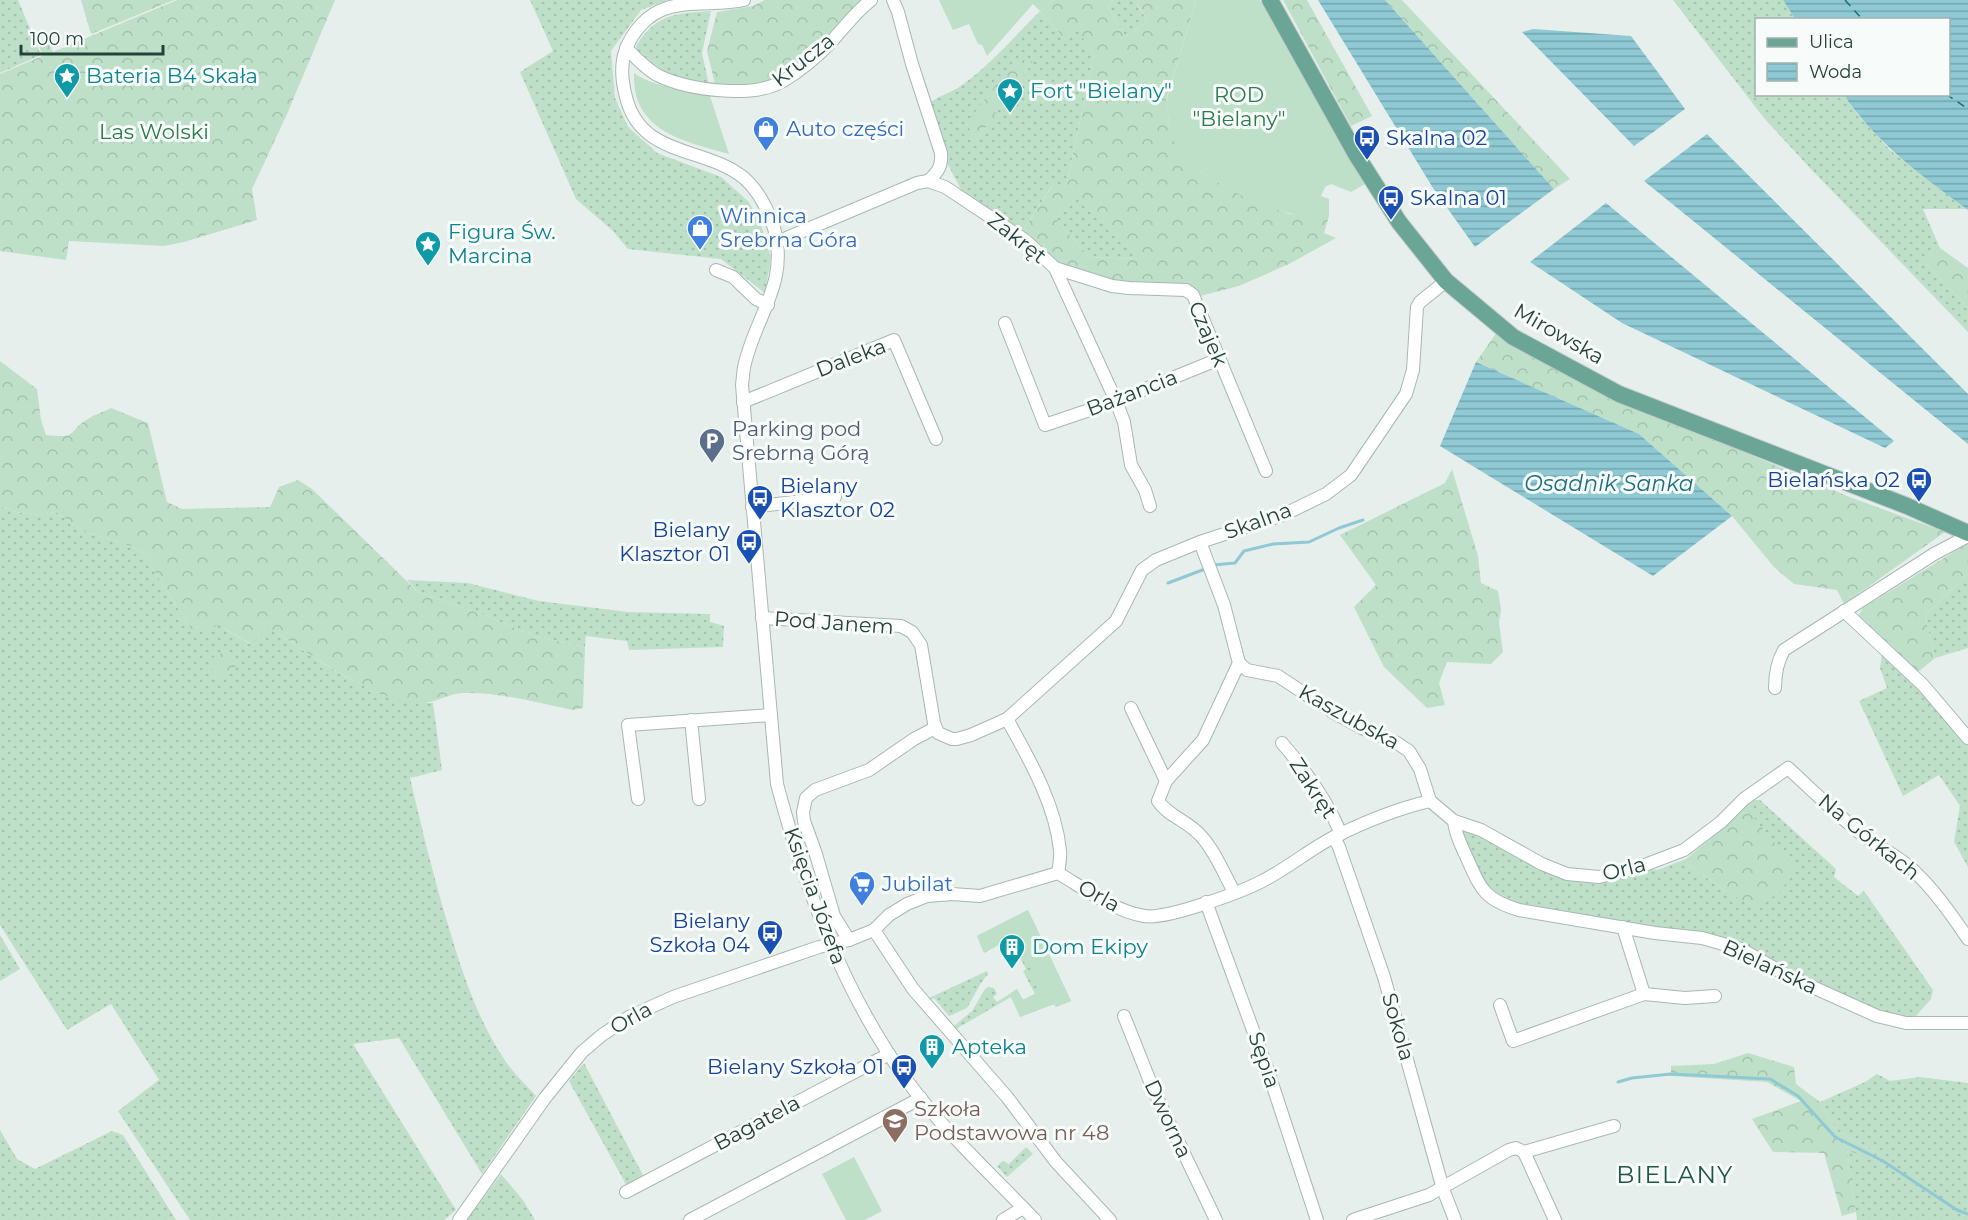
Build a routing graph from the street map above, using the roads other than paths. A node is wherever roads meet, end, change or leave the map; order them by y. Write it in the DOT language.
graph roads {
  1 [pos="744,0"];
  2 [pos="871,0"];
  3 [pos="893,0"];
  4 [pos="1270,0"];
  5 [pos="626,48"];
  6 [pos="928,181"];
  7 [pos="777,242"];
  8 [pos="1055,268"];
  9 [pos="716,270"];
  10 [pos="1446,281"];
  11 [pos="768,305"];
  12 [pos="1005,323"];
  13 [pos="1219,358"];
  14 [pos="1116,400"];
  15 [pos="742,402"];
  16 [pos="936,439"];
  17 [pos="1266,471"];
  18 [pos="836,497"];
  19 [pos="1150,506"];
  20 [pos="752,507"];
  21 [pos="1964,532"];
  22 [pos="1200,542"];
  23 [pos="1844,611"];
  24 [pos="762,618"];
  25 [pos="1239,663"];
  26 [pos="1775,688"];
  27 [pos="1131,708"];
  28 [pos="771,715"];
  29 [pos="1007,718"];
  30 [pos="691,720"];
  31 [pos="935,728"];
  32 [pos="1968,738"];
  33 [pos="1282,743"];
  34 [pos="1788,768"];
  35 [pos="1166,782"];
  36 [pos="699,798"];
  37 [pos="638,799"];
  38 [pos="1431,801"];
  39 [pos="1454,821"];
  40 [pos="1337,836"];
  41 [pos="1058,873"];
  42 [pos="1234,892"];
  43 [pos="1206,902"];
  44 [pos="1623,927"];
  45 [pos="874,930"];
  46 [pos="1968,939"];
  47 [pos="849,940"];
  48 [pos="831,945"];
  49 [pos="1644,994"];
  50 [pos="1715,996"];
  51 [pos="1500,1005"];
  52 [pos="1124,1016"];
  53 [pos="1968,1023"];
  54 [pos="889,1054"];
  55 [pos="921,1098"];
  56 [pos="1614,1126"];
  57 [pos="1524,1152"];
  58 [pos="1443,1189"];
  59 [pos="626,1192"];
  60 [pos="1023,1208"];
  61 [pos="459,1220"];
  62 [pos="690,1220"];
  63 [pos="1003,1220"];
  64 [pos="1035,1220"];
  65 [pos="1110,1220"];
  66 [pos="1216,1220"];
  67 [pos="1317,1220"];
  68 [pos="1353,1220"];
  69 [pos="1455,1220"];
  70 [pos="1555,1220"];
  1 -- 5 [label="street, Księcia Józefa"];
  2 -- 5 [label="street, Krucza"];
  3 -- 6 [label="street"];
  4 -- 10 [label="main road, Mirowska"];
  5 -- 7 [label="street, Księcia Józefa"];
  6 -- 7 [label="street"];
  6 -- 8 [label="street, Zakręt"];
  7 -- 11 [label="street, Księcia Józefa"];
  8 -- 13 [label="street, Czajek"];
  8 -- 14 [label="street, Zakręt"];
  9 -- 11 [label="street"];
  10 -- 21 [label="main road, Mirowska"];
  10 -- 22 [label="street, Skalna"];
  11 -- 15 [label="street, Księcia Józefa"];
  12 -- 14 [label="street, Bażancia"];
  13 -- 14 [label="street, Bażancia"];
  13 -- 17 [label="street, Czajek"];
  14 -- 19 [label="street, Zakręt"];
  15 -- 16 [label="street, Daleka"];
  15 -- 20 [label="street, Księcia Józefa"];
  18 -- 20 [label="street"];
  20 -- 24 [label="street, Księcia Józefa"];
  21 -- 23 [label="street"];
  22 -- 25 [label="street"];
  22 -- 29 [label="street, Skalna"];
  23 -- 26 [label="street"];
  23 -- 32 [label="street"];
  24 -- 28 [label="street, Księcia Józefa"];
  24 -- 31 [label="street, Pod Janem"];
  25 -- 35 [label="street"];
  25 -- 38 [label="street, Kaszubska"];
  27 -- 35 [label="street"];
  28 -- 30 [label="street"];
  28 -- 48 [label="street, Księcia Józefa"];
  29 -- 31 [label="street"];
  29 -- 41 [label="street"];
  30 -- 36 [label="street"];
  30 -- 37 [label="street"];
  31 -- 47 [label="street"];
  33 -- 40 [label="street, Zakręt"];
  34 -- 39 [label="street, Orla"];
  34 -- 46 [label="street, Na Górkach"];
  35 -- 42 [label="street"];
  38 -- 39 [label="street, Orla"];
  38 -- 40 [label="street, Orla"];
  39 -- 44 [label="street, Bielańska"];
  40 -- 42 [label="street, Orla"];
  40 -- 58 [label="street, Sokola"];
  41 -- 43 [label="street, Orla"];
  41 -- 45 [label="street, Orla"];
  42 -- 43 [label="street, Orla"];
  43 -- 67 [label="street, Sępia"];
  44 -- 49 [label="street"];
  44 -- 53 [label="street, Bielańska"];
  45 -- 47 [label="street, Orla"];
  45 -- 65 [label="street"];
  47 -- 48 [label="street, Orla"];
  48 -- 54 [label="street, Księcia Józefa"];
  48 -- 61 [label="street, Orla"];
  49 -- 50 [label="street"];
  49 -- 51 [label="street"];
  52 -- 66 [label="street, Dworna"];
  54 -- 55 [label="street, Księcia Józefa"];
  54 -- 59 [label="street, Bagatela"];
  55 -- 60 [label="street, Księcia Józefa"];
  55 -- 62 [label="street"];
  56 -- 57 [label="street"];
  57 -- 58 [label="street"];
  57 -- 70 [label="street"];
  58 -- 68 [label="street"];
  58 -- 69 [label="street, Sokola"];
  60 -- 63 [label="street"];
  60 -- 64 [label="street, Księcia Józefa"];
}
